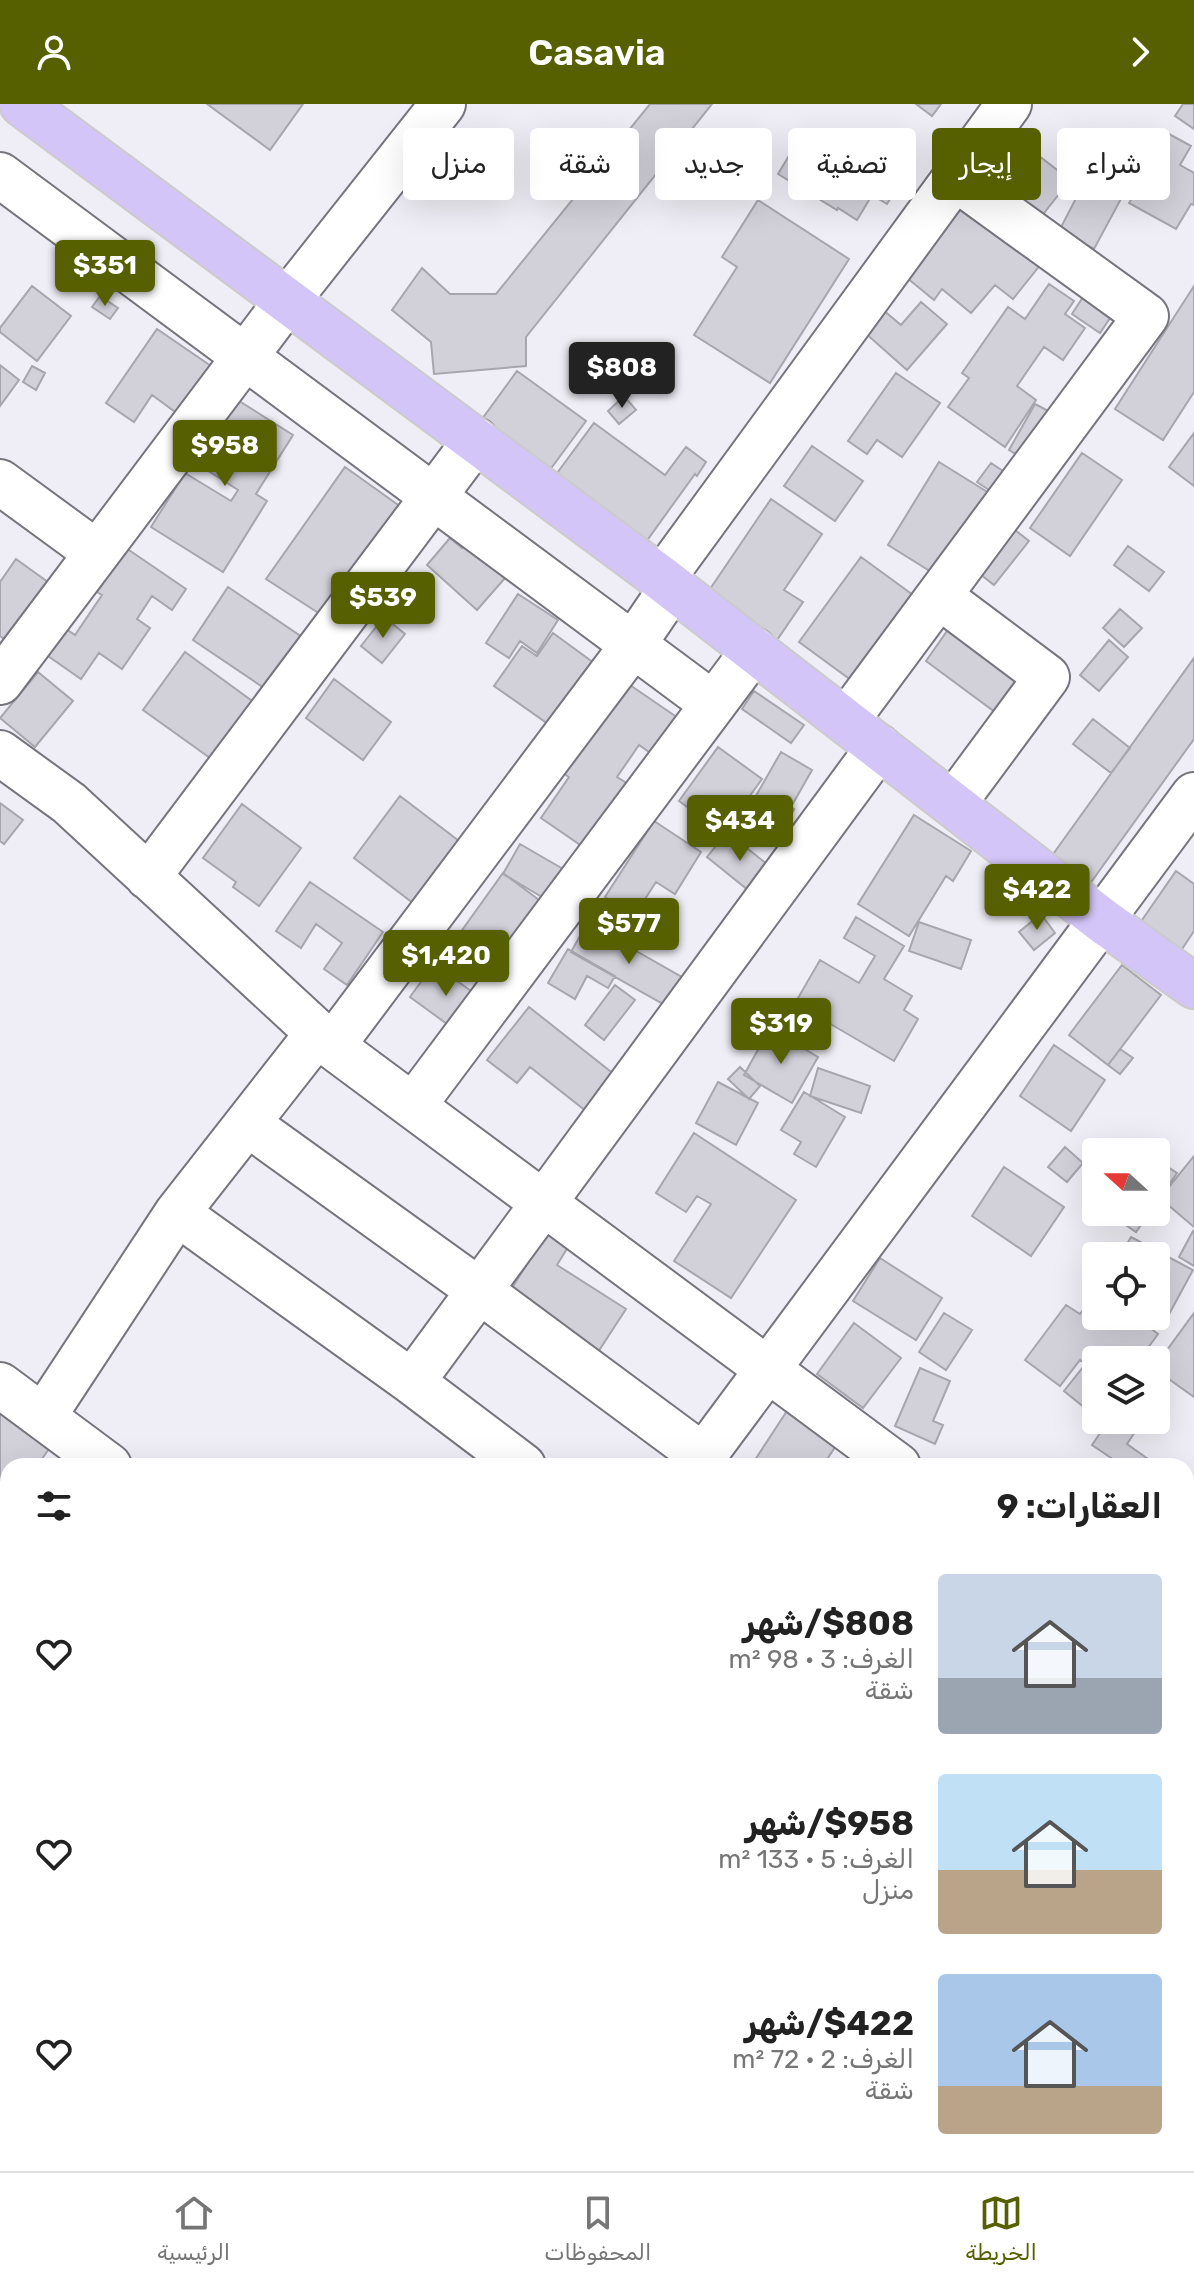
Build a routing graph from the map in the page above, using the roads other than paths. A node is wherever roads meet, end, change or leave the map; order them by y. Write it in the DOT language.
graph roads {
  1 [pos="22,104"];
  2 [pos="443,104"];
  3 [pos="1009,104"];
  4 [pos="991,128"];
  5 [pos="0,175"];
  6 [pos="939,200"];
  7 [pos="985,200"];
  8 [pos="287,301"];
  9 [pos="245,356"];
  10 [pos="476,440"];
  11 [pos="0,482"];
  12 [pos="434,497"];
  13 [pos="97,553"];
  14 [pos="668,582"];
  15 [pos="939,596"];
  16 [pos="633,645"];
  17 [pos="754,650"];
  18 [pos="0,682"];
  19 [pos="713,704"];
  20 [pos="863,734"];
  21 [pos="0,753"];
  22 [pos="1194,795"];
  23 [pos="953,804"];
  24 [pos="148,877"];
  25 [pos="1103,921"];
  26 [pos="1194,986"];
  27 [pos="325,1040"];
  28 [pos="413,1106"];
  29 [pos="248,1124"];
  30 [pos="544,1203"];
  31 [pos="177,1213"];
  32 [pos="480,1291"];
  33 [pos="768,1370"];
  34 [pos="412,1382"];
  35 [pos="0,1385"];
  36 [pos="43,1417"];
  37 [pos="98,1458"];
  38 [pos="512,1458"];
  39 [pos="696,1458"];
  40 [pos="702,1458"];
  41 [pos="887,1458"];
  1 -- 8 [label="main road"];
  2 -- 8 [label="street"];
  3 -- 4 [label="street"];
  5 -- 9 [label="street"];
  6 -- 14 [label="street"];
  7 -- 15 [label="street"];
  8 -- 9 [label="street"];
  8 -- 10 [label="main road"];
  9 -- 12 [label="street"];
  9 -- 13 [label="street"];
  10 -- 12 [label="street"];
  10 -- 14 [label="main road"];
  11 -- 13 [label="street"];
  12 -- 16 [label="street"];
  12 -- 24 [label="street"];
  13 -- 18 [label="street"];
  14 -- 16 [label="street"];
  14 -- 17 [label="main road"];
  15 -- 20 [label="street"];
  15 -- 23 [label="street"];
  16 -- 19 [label="street"];
  16 -- 27 [label="street"];
  17 -- 19 [label="street"];
  17 -- 20 [label="main road"];
  19 -- 28 [label="street"];
  20 -- 23 [label="main road"];
  20 -- 30 [label="street"];
  21 -- 24 [label="street"];
  22 -- 25 [label="street"];
  23 -- 25 [label="main road"];
  24 -- 27 [label="street"];
  25 -- 26 [label="main road"];
  25 -- 33 [label="street"];
  27 -- 28 [label="street"];
  27 -- 29 [label="street"];
  28 -- 30 [label="street"];
  29 -- 31 [label="street"];
  29 -- 32 [label="street"];
  30 -- 32 [label="street"];
  30 -- 33 [label="street"];
  31 -- 34 [label="street"];
  31 -- 36 [label="street"];
  32 -- 34 [label="street"];
  32 -- 39 [label="street"];
  33 -- 40 [label="street"];
  33 -- 41 [label="street"];
  34 -- 38 [label="street"];
  35 -- 36 [label="street"];
  36 -- 37 [label="street"];
}
